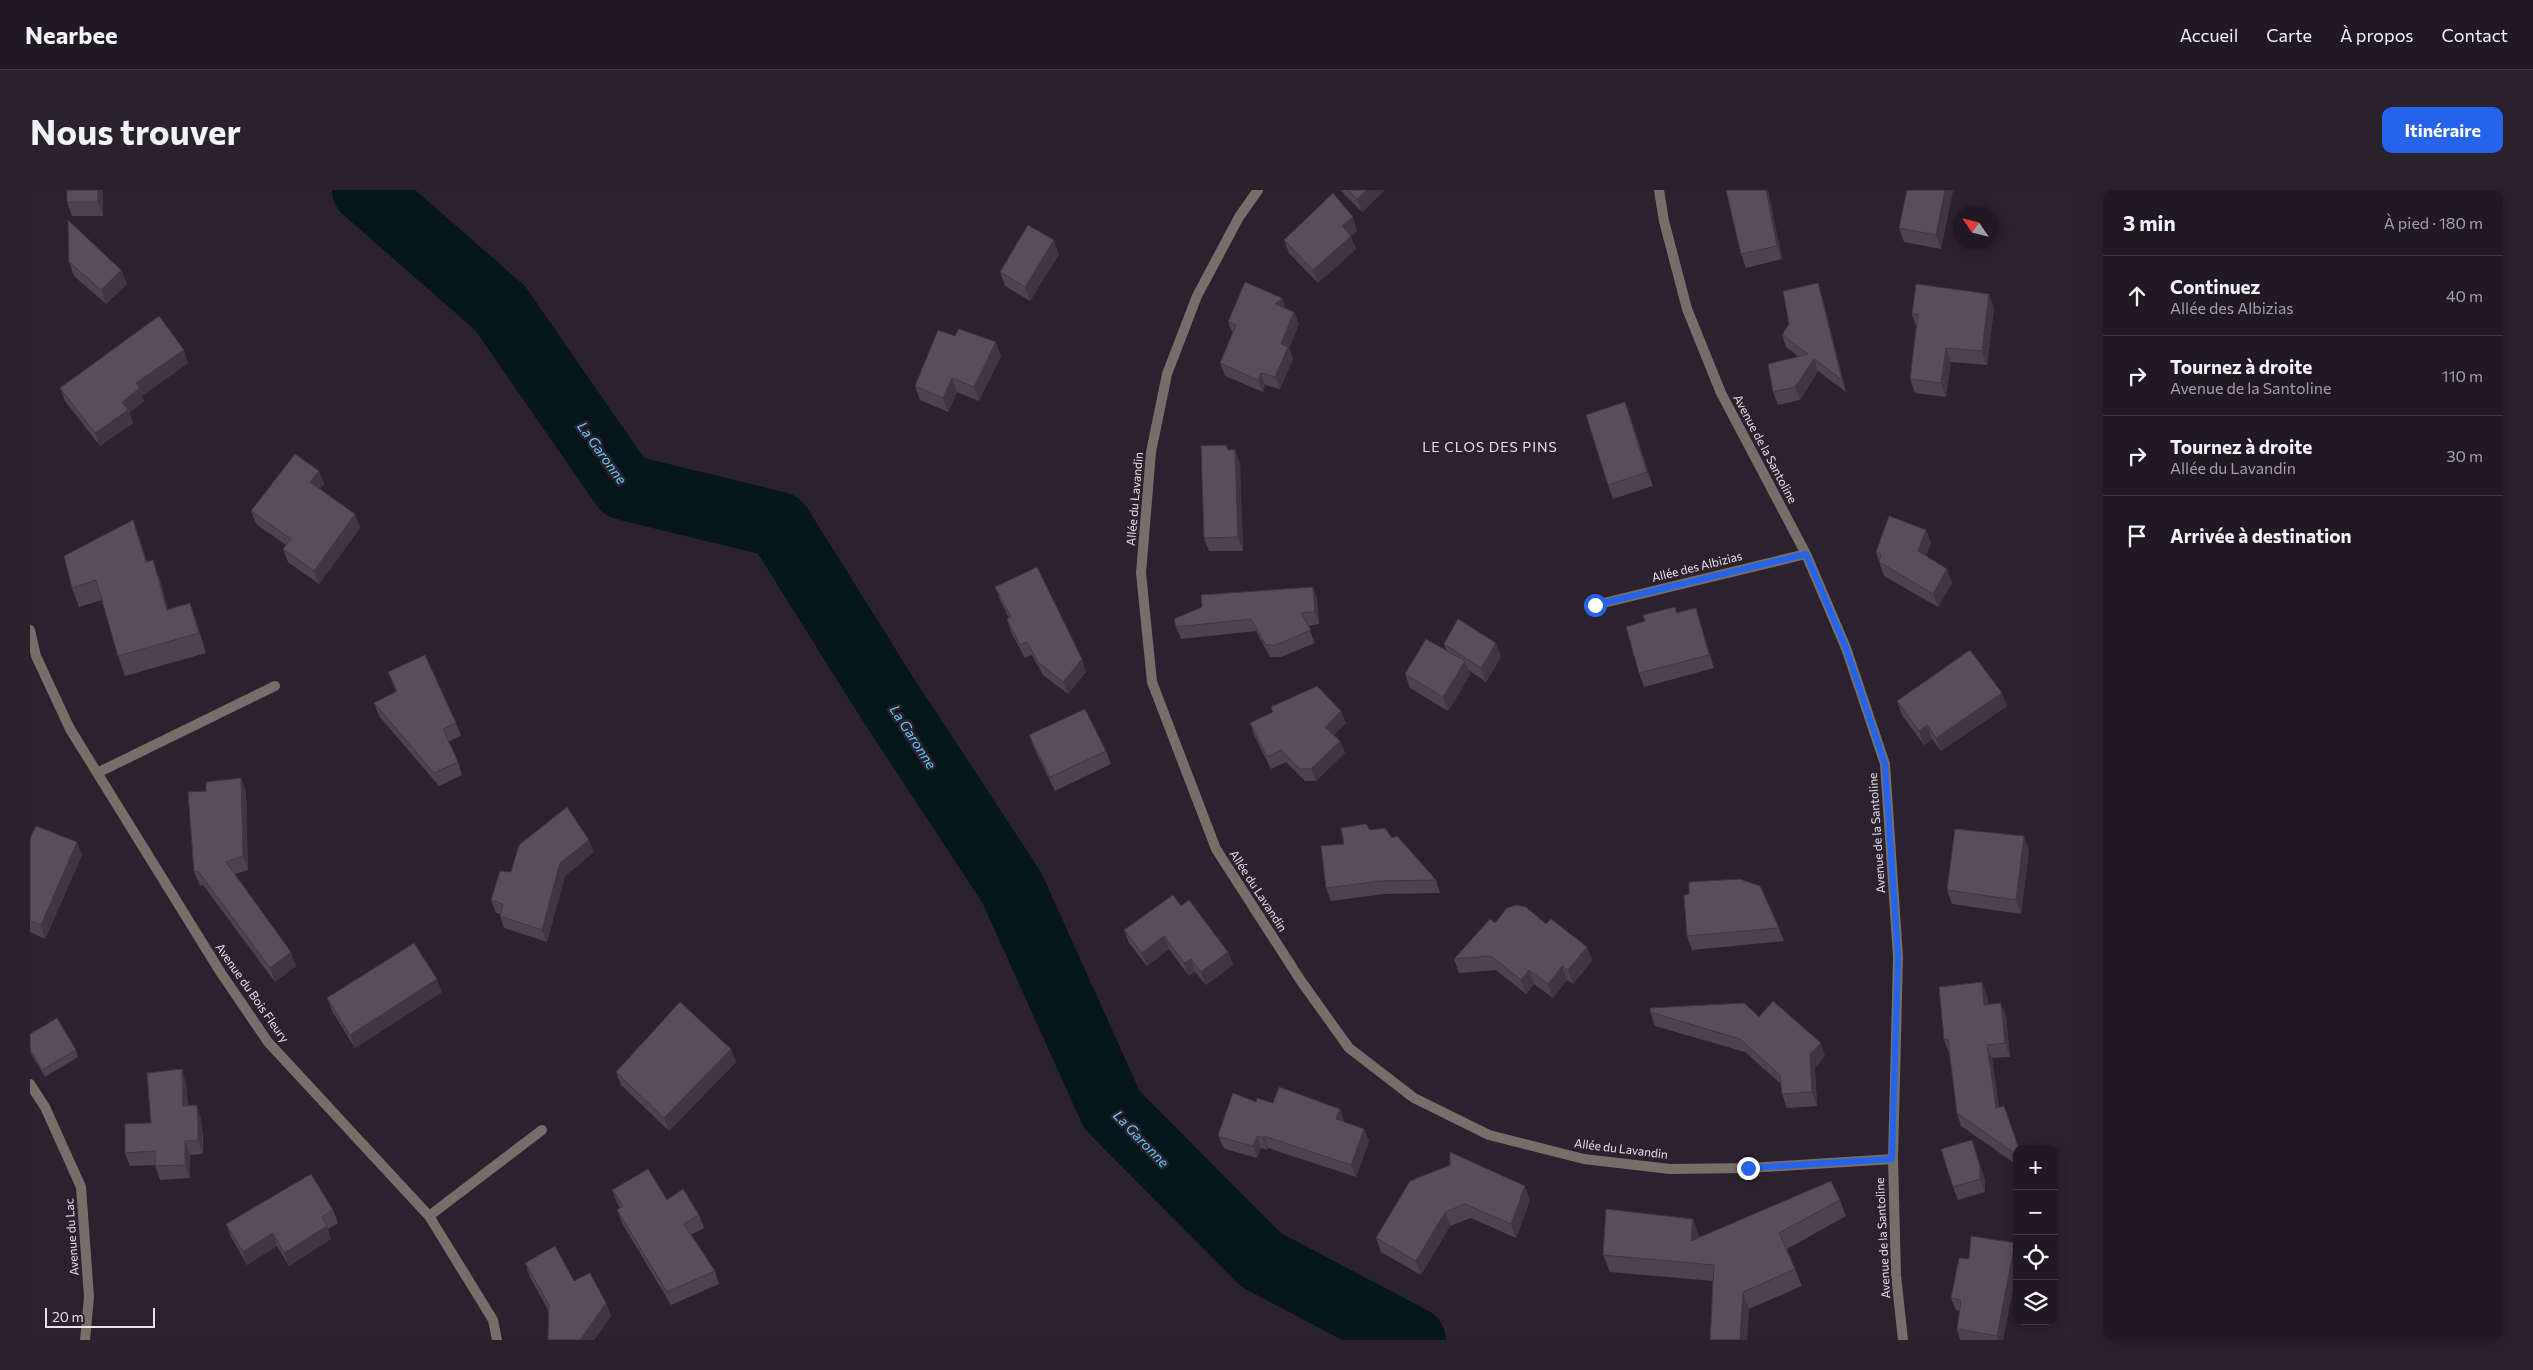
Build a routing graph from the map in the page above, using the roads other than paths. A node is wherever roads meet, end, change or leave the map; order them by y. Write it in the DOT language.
graph roads {
  1 [pos="1258,190"];
  2 [pos="1660,190"];
  3 [pos="1806,554"];
  4 [pos="1595,605"];
  5 [pos="30,630"];
  6 [pos="275,686"];
  7 [pos="97,773"];
  8 [pos="30,1084"];
  9 [pos="542,1130"];
  10 [pos="1892,1159"];
  11 [pos="429,1216"];
  12 [pos="85,1340"];
  13 [pos="497,1340"];
  14 [pos="1903,1340"];
  1 -- 10 [label="street, Allée du Lavandin"];
  2 -- 3 [label="street, Avenue de la Santoline"];
  3 -- 4 [label="street, Allée des Albizias"];
  3 -- 10 [label="street, Avenue de la Santoline"];
  5 -- 7 [label="street, Avenue du Bois Fleury"];
  6 -- 7 [label="street"];
  7 -- 11 [label="street, Avenue du Bois Fleury"];
  8 -- 12 [label="street, Avenue du Lac"];
  9 -- 11 [label="street"];
  10 -- 14 [label="street, Avenue de la Santoline"];
  11 -- 13 [label="street, Avenue du Bois Fleury"];
}
